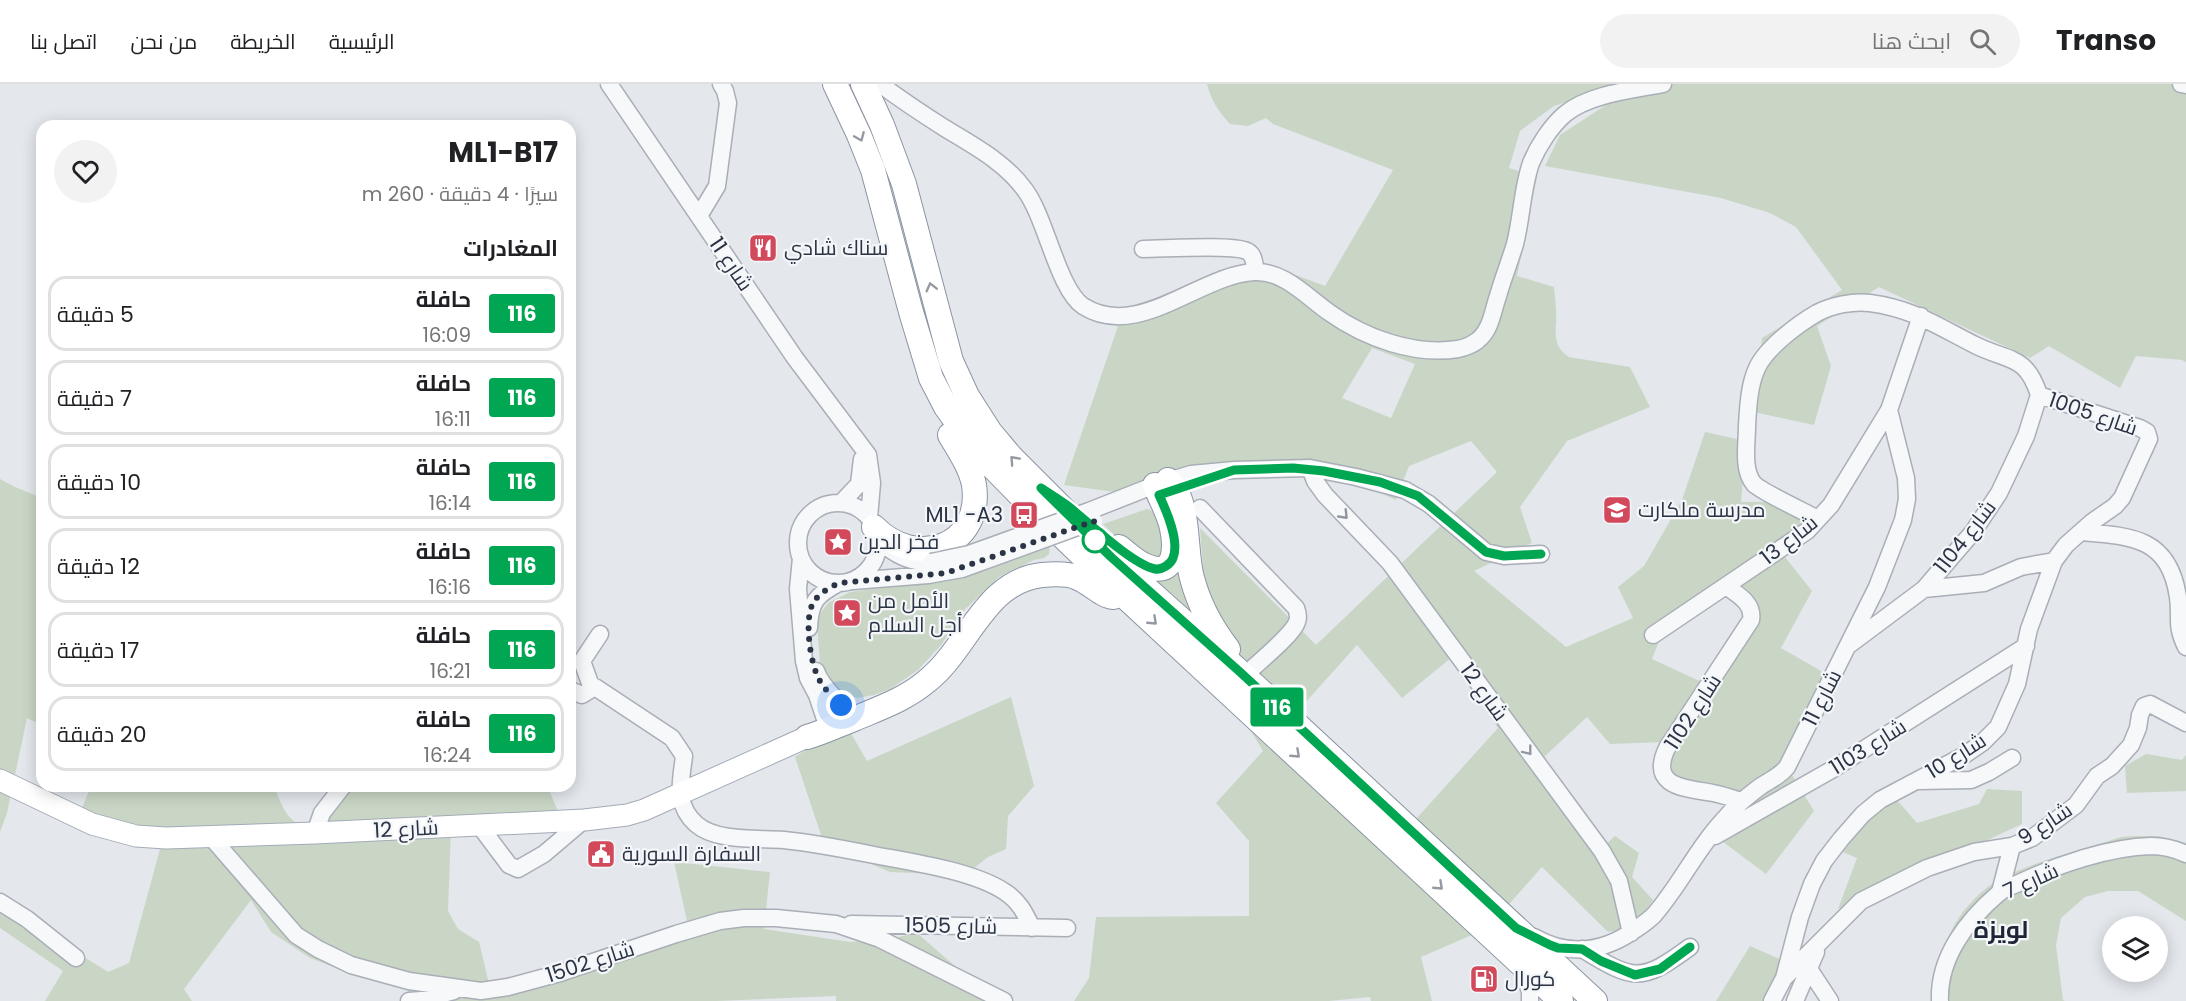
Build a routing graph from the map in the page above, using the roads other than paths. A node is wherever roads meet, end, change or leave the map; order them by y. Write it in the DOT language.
graph roads {
  1 [pos="609,84"];
  2 [pos="721,84"];
  3 [pos="835,84"];
  4 [pos="863,84"];
  5 [pos="879,84"];
  6 [pos="1663,84"];
  7 [pos="2181,84"];
  8 [pos="2186,85"];
  9 [pos="699,216"];
  10 [pos="1143,249"];
  11 [pos="1256,272"];
  12 [pos="1921,316"];
  13 [pos="931,378"];
  14 [pos="2039,395"];
  15 [pos="1889,410"];
  16 [pos="2147,432"];
  17 [pos="859,440"];
  18 [pos="1310,468"];
  19 [pos="1164,487"];
  20 [pos="1041,488"];
  21 [pos="841,503"];
  22 [pos="1200,508"];
  23 [pos="1818,519"];
  24 [pos="873,526"];
  25 [pos="1053,528"];
  26 [pos="2082,532"];
  27 [pos="1541,554"];
  28 [pos="801,558"];
  29 [pos="2054,561"];
  30 [pos="930,568"];
  31 [pos="842,582"];
  32 [pos="1726,586"];
  33 [pos="1924,589"];
  34 [pos="1122,594"];
  35 [pos="600,634"];
  36 [pos="1653,634"];
  37 [pos="1848,645"];
  38 [pos="2186,645"];
  39 [pos="2026,646"];
  40 [pos="1242,674"];
  41 [pos="592,689"];
  42 [pos="576,692"];
  43 [pos="849,716"];
  44 [pos="2186,723"];
  45 [pos="821,731"];
  46 [pos="2012,758"];
  47 [pos="0,780"];
  48 [pos="1916,781"];
  49 [pos="339,792"];
  50 [pos="679,796"];
  51 [pos="1741,801"];
  52 [pos="584,820"];
  53 [pos="479,825"];
  54 [pos="315,833"];
  55 [pos="211,837"];
  56 [pos="1706,840"];
  57 [pos="2012,846"];
  58 [pos="2186,854"];
  59 [pos="2000,892"];
  60 [pos="0,902"];
  61 [pos="836,924"];
  62 [pos="1032,928"];
  63 [pos="1067,928"];
  64 [pos="1516,928"];
  65 [pos="1630,933"];
  66 [pos="1818,946"];
  67 [pos="1690,947"];
  68 [pos="1582,949"];
  69 [pos="1515,957"];
  70 [pos="76,958"];
  71 [pos="1809,969"];
  72 [pos="1784,978"];
  73 [pos="461,989"];
  74 [pos="409,1001"];
  75 [pos="1004,1001"];
  76 [pos="1530,1001"];
  77 [pos="1561,1001"];
  78 [pos="1595,1001"];
  79 [pos="1772,1001"];
  80 [pos="1795,1001"];
  81 [pos="1830,1001"];
  82 [pos="1940,1001"];
  1 -- 9 [label="street, شارع 11"];
  2 -- 9 [label="street"];
  3 -- 13 [label="highway, one-way"];
  20 -- 4 [label="highway, one-way"];
  5 -- 11 [label="street"];
  6 -- 11 [label="street"];
  7 -- 8 [label="street"];
  9 -- 17 [label="street, شارع 11"];
  10 -- 11 [label="street"];
  12 -- 14 [label="street"];
  12 -- 15 [label="street, شارع 13"];
  12 -- 23 [label="street"];
  13 -- 24 [label="highway"];
  13 -- 25 [label="highway"];
  14 -- 16 [label="street, شارع 1005"];
  14 -- 33 [label="street, شارع 1104"];
  15 -- 23 [label="street, شارع 13"];
  15 -- 37 [label="street, شارع 11"];
  16 -- 26 [label="street, شارع 10"];
  17 -- 21 [label="street"];
  17 -- 24 [label="street, شارع 11"];
  18 -- 19 [label="street"];
  18 -- 27 [label="street"];
  18 -- 65 [label="street, شارع 12, one-way"];
  19 -- 20 [label="highway"];
  19 -- 30 [label="street, bridge"];
  19 -- 40 [label="highway"];
  20 -- 40 [label="highway"];
  21 -- 24 [label="street"];
  21 -- 28 [label="street"];
  22 -- 40 [label="street"];
  23 -- 32 [label="street, شارع 13"];
  24 -- 30 [label="street"];
  24 -- 31 [label="street"];
  25 -- 34 [label="highway"];
  25 -- 43 [label="highway"];
  26 -- 29 [label="street, شارع 10"];
  26 -- 38 [label="street"];
  28 -- 31 [label="street"];
  28 -- 45 [label="street"];
  29 -- 33 [label="street"];
  29 -- 39 [label="street, شارع 10"];
  30 -- 31 [label="street"];
  31 -- 43 [label="street"];
  32 -- 36 [label="street, شارع 13"];
  32 -- 51 [label="street, شارع 1102"];
  33 -- 37 [label="street, شارع 1104"];
  34 -- 43 [label="highway"];
  34 -- 69 [label="highway, one-way"];
  35 -- 41 [label="street"];
  37 -- 51 [label="street, شارع 11"];
  39 -- 48 [label="street, شارع 10"];
  39 -- 56 [label="street, شارع 1103"];
  40 -- 64 [label="highway"];
  41 -- 42 [label="street"];
  41 -- 50 [label="street"];
  43 -- 45 [label="highway"];
  44 -- 57 [label="street, شارع 9"];
  45 -- 50 [label="main road, شارع 12"];
  46 -- 48 [label="street"];
  47 -- 55 [label="main road, شارع 12"];
  48 -- 72 [label="street, شارع 10"];
  49 -- 54 [label="street"];
  50 -- 52 [label="main road, شارع 12"];
  50 -- 62 [label="street"];
  51 -- 56 [label="street, شارع 11"];
  52 -- 53 [label="main road, شارع 12"];
  52 -- 53 [label="street"];
  53 -- 54 [label="main road, شارع 12"];
  54 -- 55 [label="main road, شارع 12"];
  55 -- 73 [label="street, شارع 1502"];
  56 -- 65 [label="street, شارع 11"];
  57 -- 59 [label="street"];
  57 -- 66 [label="street, شارع 9"];
  58 -- 59 [label="street, شارع 7"];
  59 -- 82 [label="street, شارع 7"];
  60 -- 70 [label="street"];
  61 -- 62 [label="street, شارع 1505"];
  61 -- 73 [label="street, شارع 1502"];
  61 -- 75 [label="street, شارع 1502"];
  62 -- 63 [label="street, شارع 1505"];
  64 -- 68 [label="street"];
  64 -- 78 [label="highway"];
  65 -- 68 [label="street, شارع 11"];
  66 -- 71 [label="street"];
  66 -- 72 [label="street, شارع 9"];
  67 -- 68 [label="street"];
  69 -- 76 [label="street"];
  69 -- 77 [label="highway"];
  71 -- 80 [label="street"];
  71 -- 81 [label="street"];
  72 -- 79 [label="street, شارع 10"];
  73 -- 74 [label="street"];
}
